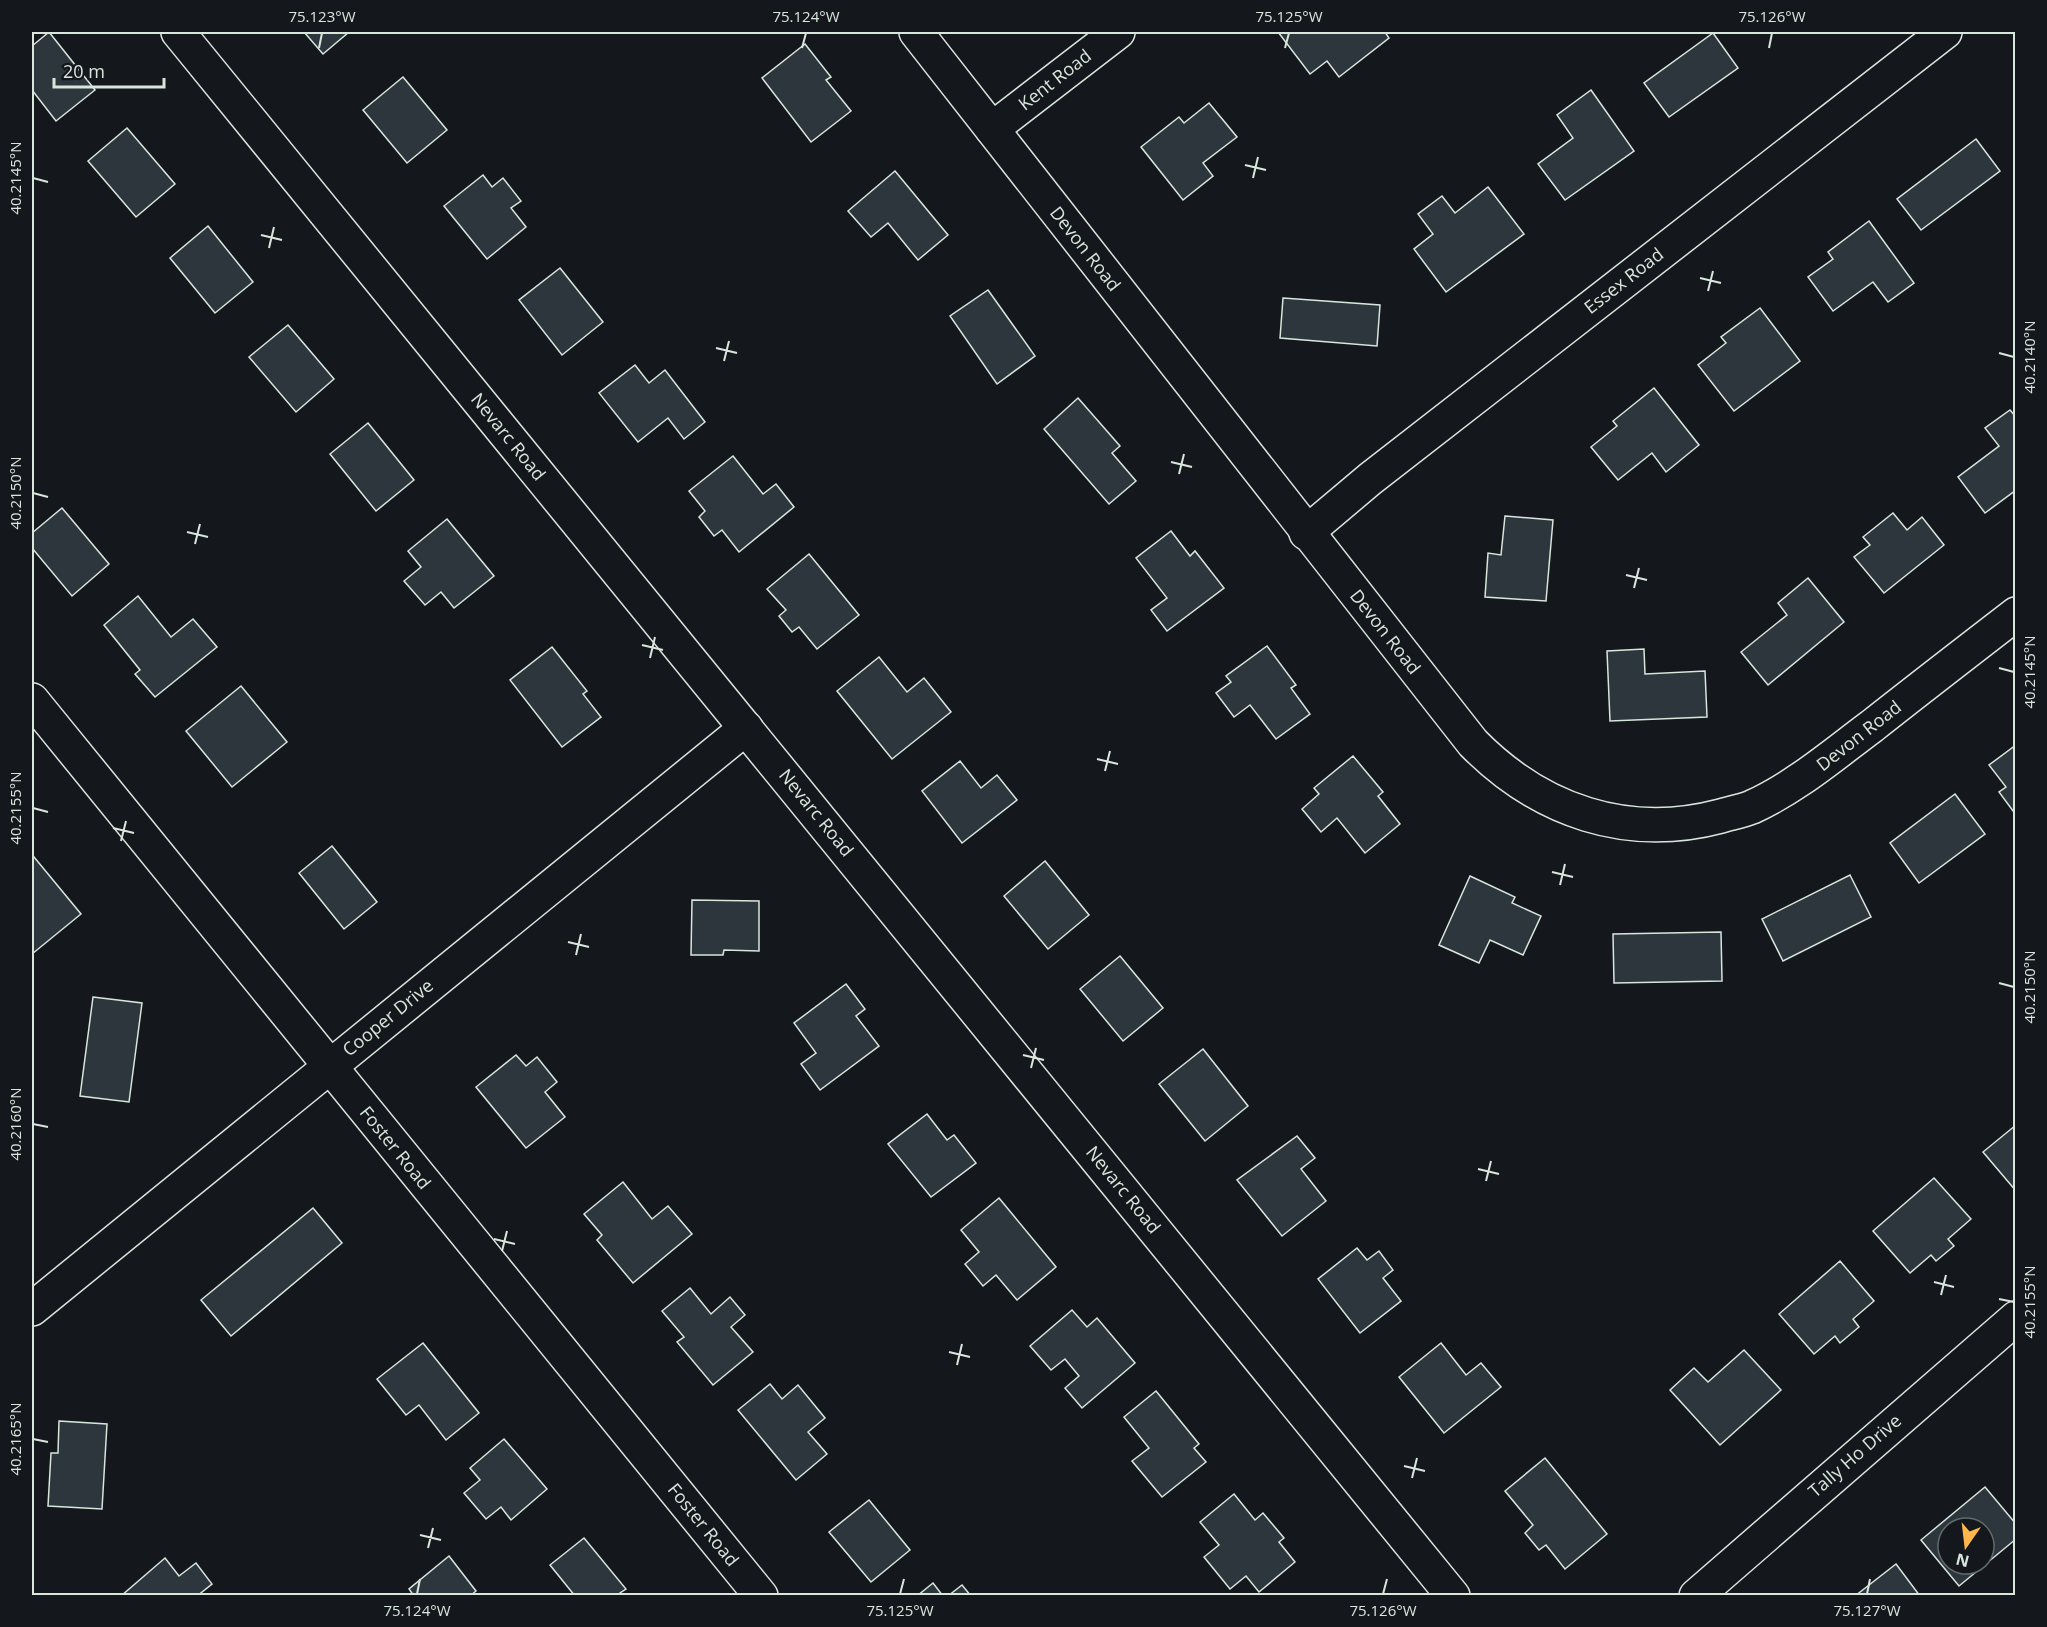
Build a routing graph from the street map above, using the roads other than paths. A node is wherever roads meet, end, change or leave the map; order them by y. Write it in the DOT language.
graph roads {
  1 [pos="178,32"];
  2 [pos="916,32"];
  3 [pos="1118,32"];
  4 [pos="1945,32"];
  5 [pos="992,129"];
  6 [pos="1306,532"];
  7 [pos="2010,618"];
  8 [pos="32,700"];
  9 [pos="746,728"];
  10 [pos="329,1066"];
  11 [pos="32,1309"];
  12 [pos="2016,1318"];
  13 [pos="761,1596"];
  14 [pos="1453,1596"];
  15 [pos="1696,1596"];
  1 -- 9 [label="street, Nevarc Road"];
  2 -- 5 [label="street, Devon Road"];
  3 -- 5 [label="street, Kent Road"];
  4 -- 6 [label="street, Essex Road"];
  5 -- 6 [label="street, Devon Road"];
  6 -- 7 [label="street, Devon Road"];
  8 -- 10 [label="street, Foster Road"];
  9 -- 10 [label="street, Cooper Drive"];
  9 -- 14 [label="street, Nevarc Road"];
  10 -- 11 [label="street, Cooper Drive"];
  10 -- 13 [label="street, Foster Road"];
  12 -- 15 [label="street, Tally Ho Drive"];
}
